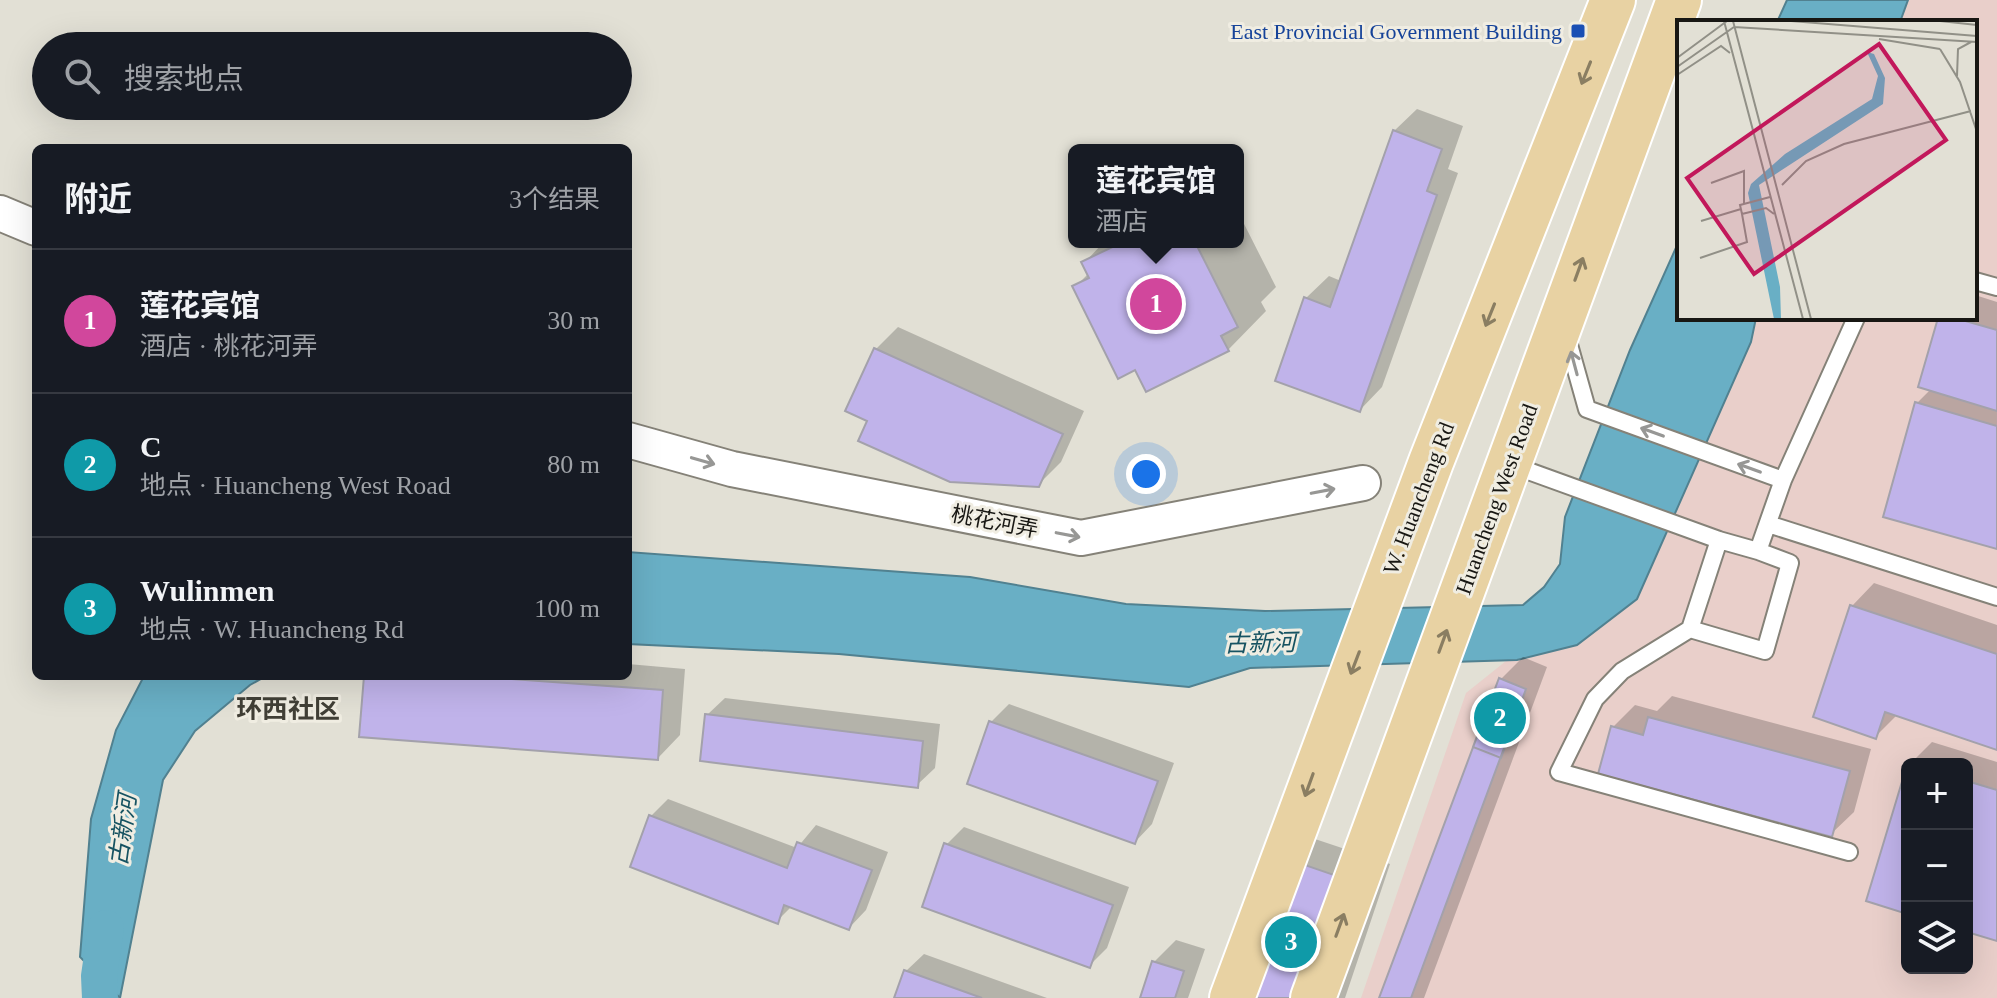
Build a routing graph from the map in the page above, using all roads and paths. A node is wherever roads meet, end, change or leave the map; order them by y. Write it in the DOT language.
graph roads {
  1 [pos="1613,0"];
  2 [pos="1679,0"];
  3 [pos="0,213"];
  4 [pos="32,226"];
  5 [pos="1977,282"];
  6 [pos="1997,287"];
  7 [pos="1562,317"];
  8 [pos="1855,320"];
  9 [pos="632,441"];
  10 [pos="1509,464"];
  11 [pos="1783,480"];
  12 [pos="1363,483"];
  13 [pos="1768,524"];
  14 [pos="1719,540"];
  15 [pos="1758,551"];
  16 [pos="1997,597"];
  17 [pos="1690,629"];
  18 [pos="1849,852"];
  19 [pos="1232,998"];
  20 [pos="1313,998"];
  1 -- 19 [label="main road, W. Huancheng Rd, one-way"];
  7 -- 2 [label="main road, Huancheng West Road, one-way"];
  3 -- 4 [label="street"];
  5 -- 6 [label="lane"];
  7 -- 10 [label="main road, Huancheng West Road"];
  11 -- 7 [label="lane, one-way"];
  8 -- 11 [label="lane"];
  9 -- 12 [label="street, 桃花河弄, one-way"];
  10 -- 14 [label="lane"];
  20 -- 10 [label="main road, Huancheng West Road, one-way"];
  11 -- 13 [label="lane"];
  13 -- 15 [label="lane"];
  13 -- 16 [label="lane"];
  14 -- 15 [label="lane"];
  14 -- 17 [label="lane"];
  15 -- 17 [label="lane"];
  17 -- 18 [label="lane"];
}
